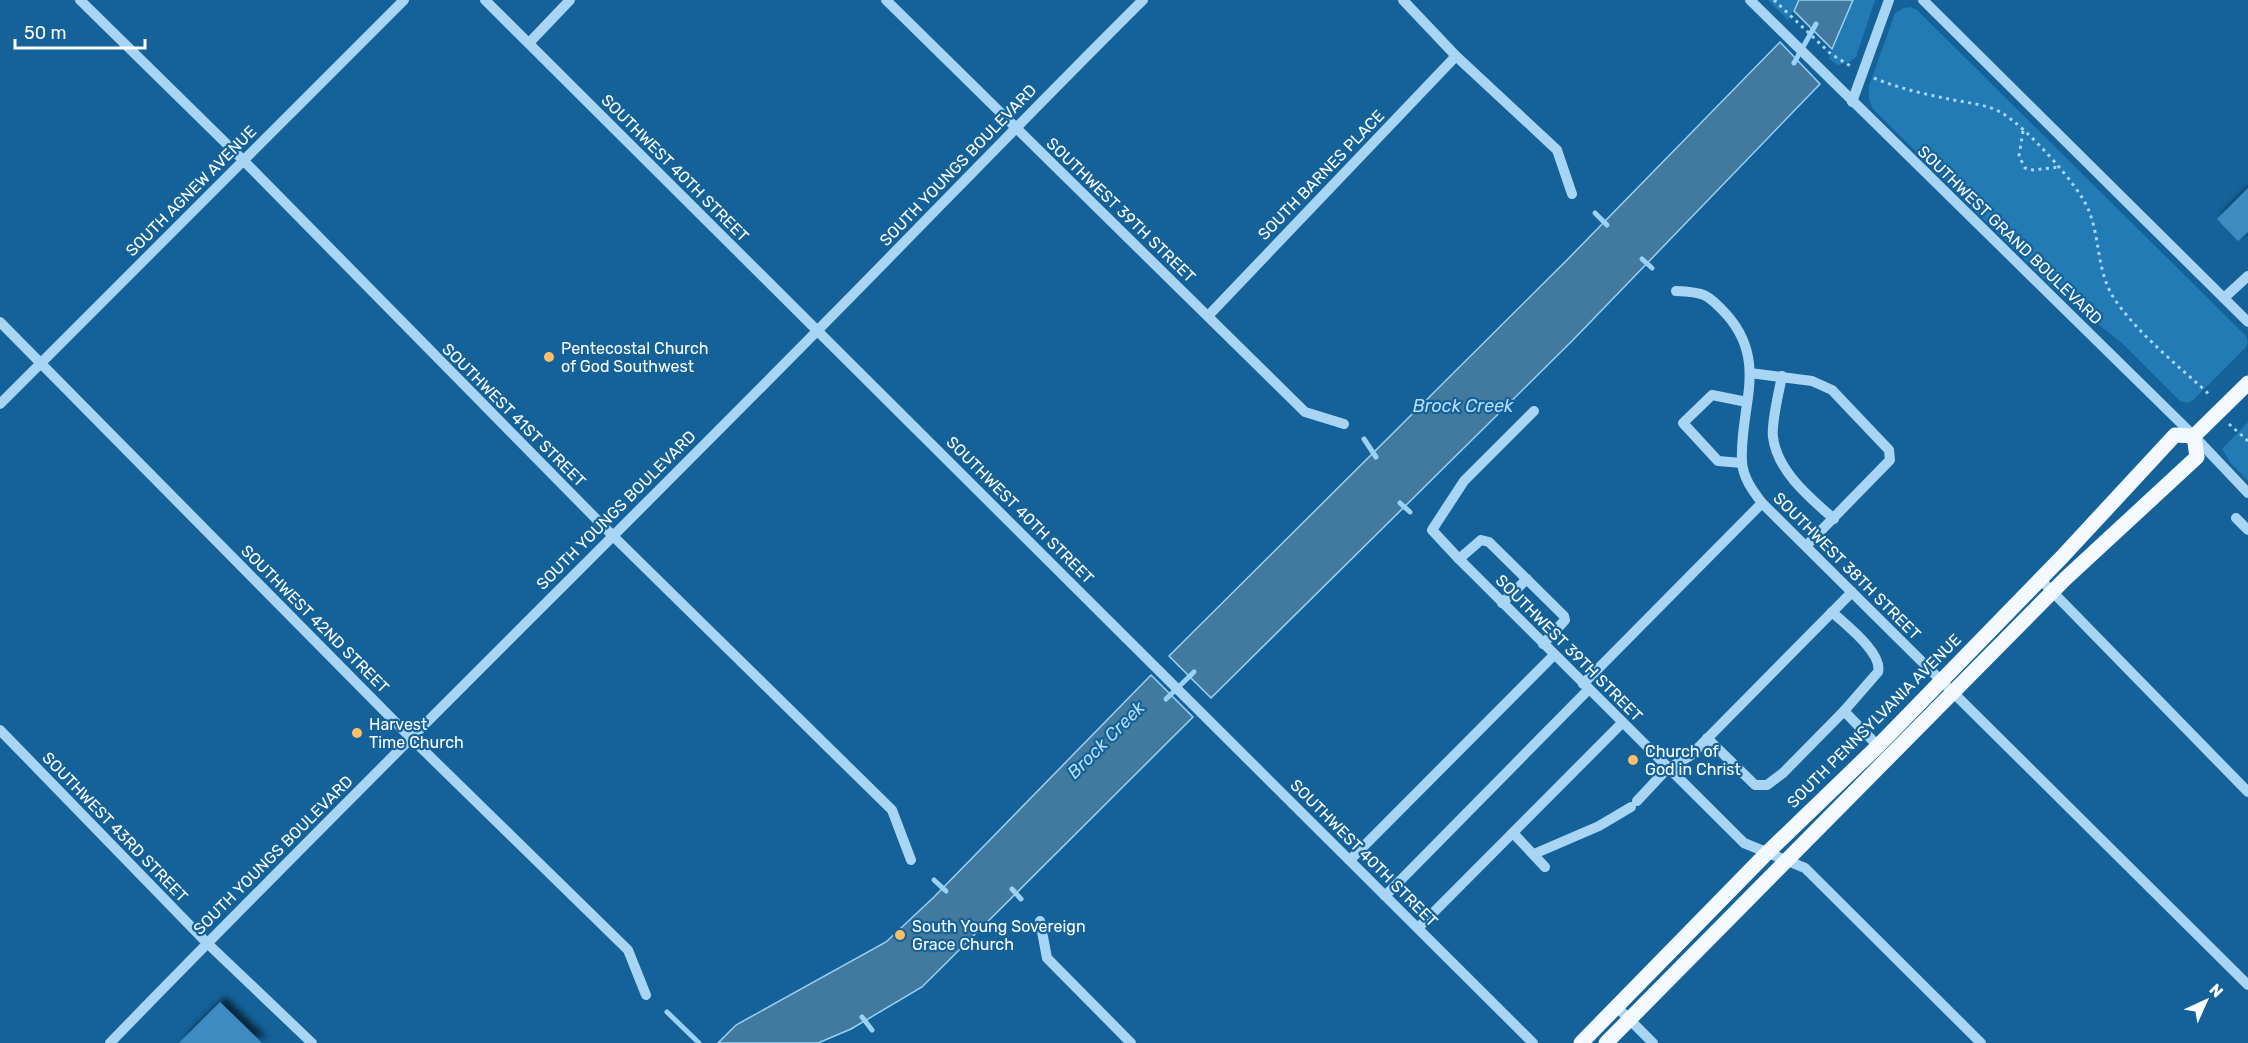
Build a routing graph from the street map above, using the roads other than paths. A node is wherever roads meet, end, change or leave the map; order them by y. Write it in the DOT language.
graph roads {
  1 [pos="80,0"];
  2 [pos="404,0"];
  3 [pos="485,0"];
  4 [pos="570,0"];
  5 [pos="886,0"];
  6 [pos="1143,0"];
  7 [pos="1403,0"];
  8 [pos="1750,0"];
  9 [pos="1889,0"];
  10 [pos="1923,0"];
  11 [pos="529,43"];
  12 [pos="1456,56"];
  13 [pos="1852,102"];
  14 [pos="1015,128"];
  15 [pos="243,160"];
  16 [pos="1572,194"];
  17 [pos="2248,276"];
  18 [pos="1676,291"];
  19 [pos="2224,298"];
  20 [pos="1208,316"];
  21 [pos="0,322"];
  22 [pos="2248,322"];
  23 [pos="817,330"];
  24 [pos="42,363"];
  25 [pos="1750,374"];
  26 [pos="1782,376"];
  27 [pos="2248,383"];
  28 [pos="1747,402"];
  29 [pos="0,404"];
  30 [pos="1534,411"];
  31 [pos="1344,424"];
  32 [pos="2194,436"];
  33 [pos="1742,463"];
  34 [pos="2248,493"];
  35 [pos="1762,503"];
  36 [pos="2236,518"];
  37 [pos="1834,519"];
  38 [pos="2248,530"];
  39 [pos="612,535"];
  40 [pos="1806,546"];
  41 [pos="1459,559"];
  42 [pos="1527,579"];
  43 [pos="2040,579"];
  44 [pos="1852,592"];
  45 [pos="2052,592"];
  46 [pos="1502,603"];
  47 [pos="1832,612"];
  48 [pos="1543,644"];
  49 [pos="1554,655"];
  50 [pos="1940,680"];
  51 [pos="1586,687"];
  52 [pos="1952,690"];
  53 [pos="1844,711"];
  54 [pos="1622,723"];
  55 [pos="0,730"];
  56 [pos="410,737"];
  57 [pos="1707,738"];
  58 [pos="1878,746"];
  59 [pos="1668,769"];
  60 [pos="2248,792"];
  61 [pos="1513,833"];
  62 [pos="1767,853"];
  63 [pos="1534,854"];
  64 [pos="911,860"];
  65 [pos="1350,860"];
  66 [pos="1786,860"];
  67 [pos="1545,867"];
  68 [pos="1385,896"];
  69 [pos="1040,921"];
  70 [pos="1418,928"];
  71 [pos="207,943"];
  72 [pos="2248,985"];
  73 [pos="646,995"];
  74 [pos="1617,1007"];
  75 [pos="1629,1019"];
  76 [pos="110,1043"];
  77 [pos="312,1043"];
  78 [pos="1131,1043"];
  79 [pos="1533,1043"];
  80 [pos="1581,1043"];
  81 [pos="1606,1043"];
  82 [pos="1653,1043"];
  83 [pos="1981,1043"];
  1 -- 15 [label="street, SOUTHWEST 41ST STREET"];
  2 -- 15 [label="street, SOUTH AGNEW AVENUE"];
  3 -- 11 [label="street, SOUTHWEST 40TH STREET"];
  4 -- 11 [label="street"];
  5 -- 14 [label="street, SOUTHWEST 39TH STREET"];
  6 -- 14 [label="street, SOUTH YOUNGS BOULEVARD"];
  7 -- 12 [label="street"];
  8 -- 13 [label="street, SOUTHWEST GRAND BOULEVARD"];
  9 -- 13 [label="street"];
  10 -- 19 [label="street"];
  11 -- 23 [label="street, SOUTHWEST 40TH STREET"];
  12 -- 16 [label="street"];
  12 -- 20 [label="street, SOUTH BARNES PLACE"];
  13 -- 32 [label="street, SOUTHWEST GRAND BOULEVARD"];
  14 -- 20 [label="street, SOUTHWEST 39TH STREET"];
  14 -- 23 [label="street, SOUTH YOUNGS BOULEVARD"];
  15 -- 24 [label="street, SOUTH AGNEW AVENUE"];
  15 -- 39 [label="street, SOUTHWEST 41ST STREET"];
  17 -- 19 [label="street"];
  18 -- 25 [label="street, SOUTHWEST 38TH STREET"];
  19 -- 22 [label="street"];
  20 -- 31 [label="street, SOUTHWEST 39TH STREET"];
  21 -- 24 [label="street, SOUTHWEST 42ND STREET"];
  23 -- 39 [label="street, SOUTH YOUNGS BOULEVARD"];
  23 -- 65 [label="street, SOUTHWEST 40TH STREET"];
  24 -- 29 [label="street, SOUTH AGNEW AVENUE"];
  24 -- 56 [label="street, SOUTHWEST 42ND STREET"];
  25 -- 26 [label="street"];
  25 -- 28 [label="street, SOUTHWEST 38TH STREET"];
  26 -- 37 [label="street"];
  26 -- 37 [label="street"];
  27 -- 32 [label="main road, SOUTH PENNSYLVANIA AVENUE"];
  28 -- 33 [label="street, SOUTHWEST 38TH STREET"];
  28 -- 33 [label="street"];
  30 -- 41 [label="street, SOUTHWEST 39TH STREET"];
  32 -- 34 [label="street, SOUTHWEST GRAND BOULEVARD"];
  32 -- 43 [label="main road, SOUTH PENNSYLVANIA AVENUE"];
  32 -- 45 [label="main road, SOUTH PENNSYLVANIA AVENUE"];
  33 -- 35 [label="street, SOUTHWEST 38TH STREET"];
  35 -- 40 [label="street, SOUTHWEST 38TH STREET"];
  35 -- 51 [label="street"];
  36 -- 38 [label="street"];
  37 -- 40 [label="street"];
  39 -- 56 [label="street, SOUTH YOUNGS BOULEVARD"];
  39 -- 64 [label="street, SOUTHWEST 41ST STREET"];
  40 -- 44 [label="street, SOUTHWEST 38TH STREET"];
  41 -- 42 [label="street"];
  41 -- 46 [label="street, SOUTHWEST 39TH STREET"];
  42 -- 46 [label="street"];
  42 -- 48 [label="street"];
  43 -- 45 [label="street"];
  43 -- 50 [label="main road, SOUTH PENNSYLVANIA AVENUE"];
  44 -- 47 [label="street"];
  44 -- 50 [label="street, SOUTHWEST 38TH STREET"];
  45 -- 52 [label="main road, SOUTH PENNSYLVANIA AVENUE"];
  45 -- 60 [label="street"];
  46 -- 48 [label="street, SOUTHWEST 39TH STREET"];
  47 -- 53 [label="street"];
  47 -- 57 [label="street"];
  48 -- 49 [label="street, SOUTHWEST 39TH STREET"];
  49 -- 51 [label="street, SOUTHWEST 39TH STREET"];
  49 -- 65 [label="street"];
  50 -- 52 [label="street, SOUTHWEST 38TH STREET"];
  50 -- 58 [label="main road, SOUTH PENNSYLVANIA AVENUE"];
  51 -- 54 [label="street, SOUTHWEST 39TH STREET"];
  51 -- 68 [label="street"];
  52 -- 66 [label="main road, SOUTH PENNSYLVANIA AVENUE"];
  52 -- 72 [label="street, SOUTHWEST 38TH STREET"];
  53 -- 57 [label="street"];
  53 -- 58 [label="street"];
  54 -- 59 [label="street, SOUTHWEST 39TH STREET"];
  54 -- 61 [label="street"];
  55 -- 71 [label="street, SOUTHWEST 43RD STREET"];
  56 -- 71 [label="street, SOUTH YOUNGS BOULEVARD"];
  56 -- 73 [label="street, SOUTHWEST 42ND STREET"];
  57 -- 59 [label="street"];
  58 -- 62 [label="main road, SOUTH PENNSYLVANIA AVENUE"];
  59 -- 62 [label="street, SOUTHWEST 39TH STREET"];
  59 -- 63 [label="street"];
  61 -- 63 [label="street"];
  61 -- 70 [label="street"];
  62 -- 66 [label="street, SOUTHWEST 39TH STREET"];
  62 -- 74 [label="main road, SOUTH PENNSYLVANIA AVENUE"];
  63 -- 67 [label="street"];
  65 -- 68 [label="street, SOUTHWEST 40TH STREET"];
  66 -- 75 [label="main road, SOUTH PENNSYLVANIA AVENUE"];
  66 -- 83 [label="street, SOUTHWEST 39TH STREET"];
  68 -- 70 [label="street, SOUTHWEST 40TH STREET"];
  69 -- 78 [label="street"];
  70 -- 79 [label="street, SOUTHWEST 40TH STREET"];
  71 -- 76 [label="street, SOUTH YOUNGS BOULEVARD"];
  71 -- 77 [label="street, SOUTHWEST 43RD STREET"];
  74 -- 75 [label="street"];
  74 -- 80 [label="main road, SOUTH PENNSYLVANIA AVENUE"];
  75 -- 81 [label="main road, SOUTH PENNSYLVANIA AVENUE"];
  75 -- 82 [label="street"];
}
